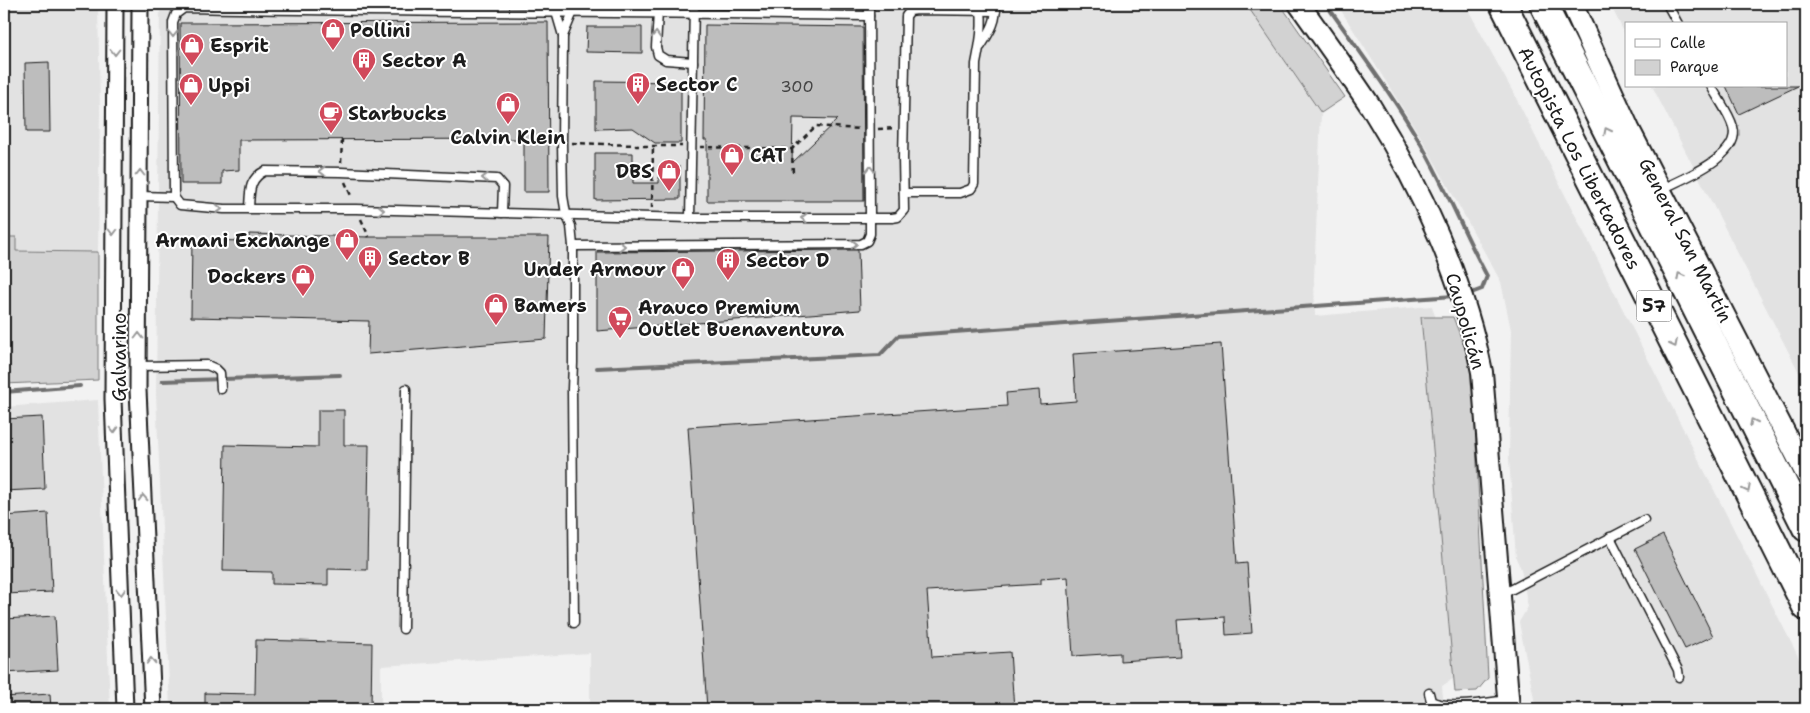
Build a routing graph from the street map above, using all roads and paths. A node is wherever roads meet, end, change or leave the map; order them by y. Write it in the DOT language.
graph roads {
  1 [pos="115,4"];
  2 [pos="140,4"];
  3 [pos="694,4"];
  4 [pos="869,4"];
  5 [pos="1299,4"];
  6 [pos="1502,4"];
  7 [pos="1543,4"];
  8 [pos="1572,4"];
  9 [pos="1667,4"];
  10 [pos="382,7"];
  11 [pos="981,7"];
  12 [pos="356,8"];
  13 [pos="556,8"];
  14 [pos="573,8"];
  15 [pos="996,8"];
  16 [pos="658,12"];
  17 [pos="694,13"];
  18 [pos="869,16"];
  19 [pos="1677,22"];
  20 [pos="563,36"];
  21 [pos="980,48"];
  22 [pos="693,62"];
  23 [pos="1712,88"];
  24 [pos="904,127"];
  25 [pos="870,129"];
  26 [pos="342,139"];
  27 [pos="562,143"];
  28 [pos="653,146"];
  29 [pos="691,146"];
  30 [pos="792,149"];
  31 [pos="341,172"];
  32 [pos="792,175"];
  33 [pos="1661,190"];
  34 [pos="904,193"];
  35 [pos="140,196"];
  36 [pos="174,197"];
  37 [pos="249,209"];
  38 [pos="502,213"];
  39 [pos="566,214"];
  40 [pos="652,217"];
  41 [pos="690,218"];
  42 [pos="870,218"];
  43 [pos="573,246"];
  44 [pos="138,366"];
  45 [pos="113,367"];
  46 [pos="221,389"];
  47 [pos="406,390"];
  48 [pos="1806,474"];
  49 [pos="1644,520"];
  50 [pos="1806,528"];
  51 [pos="1610,537"];
  52 [pos="1501,595"];
  53 [pos="1806,607"];
  54 [pos="574,622"];
  55 [pos="403,628"];
  56 [pos="1679,677"];
  57 [pos="1429,693"];
  58 [pos="1509,704"];
  59 [pos="125,709"];
  60 [pos="153,709"];
  1 -- 45 [label="street, Galvarino, one-way"];
  35 -- 2 [label="street, Galvarino, one-way"];
  3 -- 17 [label="lane"];
  4 -- 18 [label="lane"];
  5 -- 52 [label="main road, Caupolicán"];
  6 -- 53 [label="highway, Autopista Los Libertadores / 57, one-way"];
  50 -- 7 [label="highway, Autopista Los Libertadores / 57, one-way"];
  8 -- 33 [label="main road, General San Martín"];
  9 -- 19 [label="lane"];
  10 -- 12 [label="lane"];
  10 -- 13 [label="lane"];
  11 -- 15 [label="lane"];
  11 -- 21 [label="lane"];
  11 -- 24 [label="lane"];
  12 -- 36 [label="lane, one-way"];
  13 -- 14 [label="lane"];
  13 -- 20 [label="lane"];
  14 -- 16 [label="lane"];
  14 -- 20 [label="lane"];
  15 -- 21 [label="lane"];
  16 -- 17 [label="lane"];
  22 -- 16 [label="lane, one-way"];
  17 -- 18 [label="lane"];
  17 -- 22 [label="lane"];
  18 -- 25 [label="lane"];
  20 -- 27 [label="lane"];
  21 -- 34 [label="lane"];
  22 -- 29 [label="lane"];
  23 -- 33 [label="lane"];
  24 -- 25 [label="path"];
  24 -- 34 [label="lane"];
  25 -- 30 [label="path"];
  42 -- 25 [label="lane, one-way"];
  26 -- 31 [label="path"];
  27 -- 28 [label="path"];
  27 -- 39 [label="lane"];
  28 -- 29 [label="path"];
  28 -- 40 [label="path"];
  29 -- 30 [label="path"];
  29 -- 41 [label="lane"];
  30 -- 32 [label="path"];
  31 -- 37 [label="lane, one-way"];
  38 -- 31 [label="lane, one-way"];
  33 -- 48 [label="main road, General San Martín"];
  34 -- 42 [label="lane"];
  35 -- 36 [label="lane"];
  44 -- 35 [label="street, Galvarino, one-way"];
  36 -- 37 [label="lane, one-way"];
  37 -- 38 [label="lane, one-way"];
  38 -- 39 [label="lane"];
  39 -- 40 [label="lane"];
  39 -- 43 [label="lane"];
  40 -- 41 [label="lane"];
  42 -- 41 [label="lane, one-way"];
  43 -- 42 [label="lane, one-way"];
  43 -- 54 [label="lane"];
  44 -- 45 [label="street"];
  44 -- 46 [label="lane"];
  60 -- 44 [label="street, Galvarino, one-way"];
  45 -- 59 [label="street, Galvarino, one-way"];
  47 -- 55 [label="lane"];
  49 -- 51 [label="lane"];
  51 -- 52 [label="lane"];
  51 -- 56 [label="lane"];
  52 -- 58 [label="main road, Caupolicán"];
  57 -- 58 [label="lane"];
}
